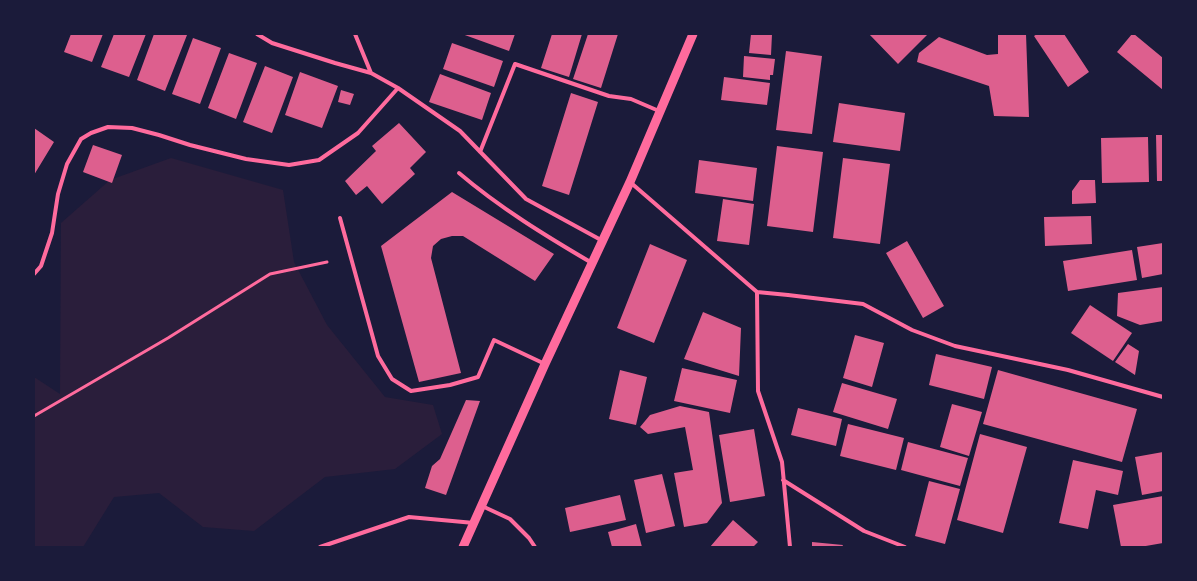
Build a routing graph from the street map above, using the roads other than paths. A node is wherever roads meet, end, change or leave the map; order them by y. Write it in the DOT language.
graph roads {
  1 [pos="257,34"];
  2 [pos="355,34"];
  3 [pos="691,34"];
  4 [pos="371,73"];
  5 [pos="398,88"];
  6 [pos="659,111"];
  7 [pos="480,152"];
  8 [pos="459,173"];
  9 [pos="630,182"];
  10 [pos="340,218"];
  11 [pos="602,240"];
  12 [pos="592,263"];
  13 [pos="34,274"];
  14 [pos="757,292"];
  15 [pos="545,364"];
  16 [pos="1163,396"];
  17 [pos="783,480"];
  18 [pos="482,506"];
  19 [pos="474,523"];
  20 [pos="320,547"];
  21 [pos="463,547"];
  22 [pos="535,547"];
  23 [pos="790,547"];
  24 [pos="905,547"];
  1 -- 4 [label="lane"];
  2 -- 4 [label="lane"];
  3 -- 6 [label="street"];
  4 -- 5 [label="lane"];
  5 -- 7 [label="lane"];
  5 -- 13 [label="lane"];
  6 -- 7 [label="lane"];
  6 -- 9 [label="street"];
  7 -- 11 [label="lane"];
  8 -- 12 [label="lane"];
  9 -- 11 [label="street"];
  9 -- 14 [label="lane"];
  10 -- 15 [label="lane"];
  11 -- 12 [label="street"];
  12 -- 15 [label="street"];
  14 -- 16 [label="lane"];
  14 -- 17 [label="lane"];
  15 -- 18 [label="street"];
  17 -- 23 [label="lane"];
  17 -- 24 [label="lane"];
  18 -- 19 [label="street"];
  18 -- 22 [label="lane"];
  19 -- 20 [label="lane"];
  19 -- 21 [label="street"];
}
